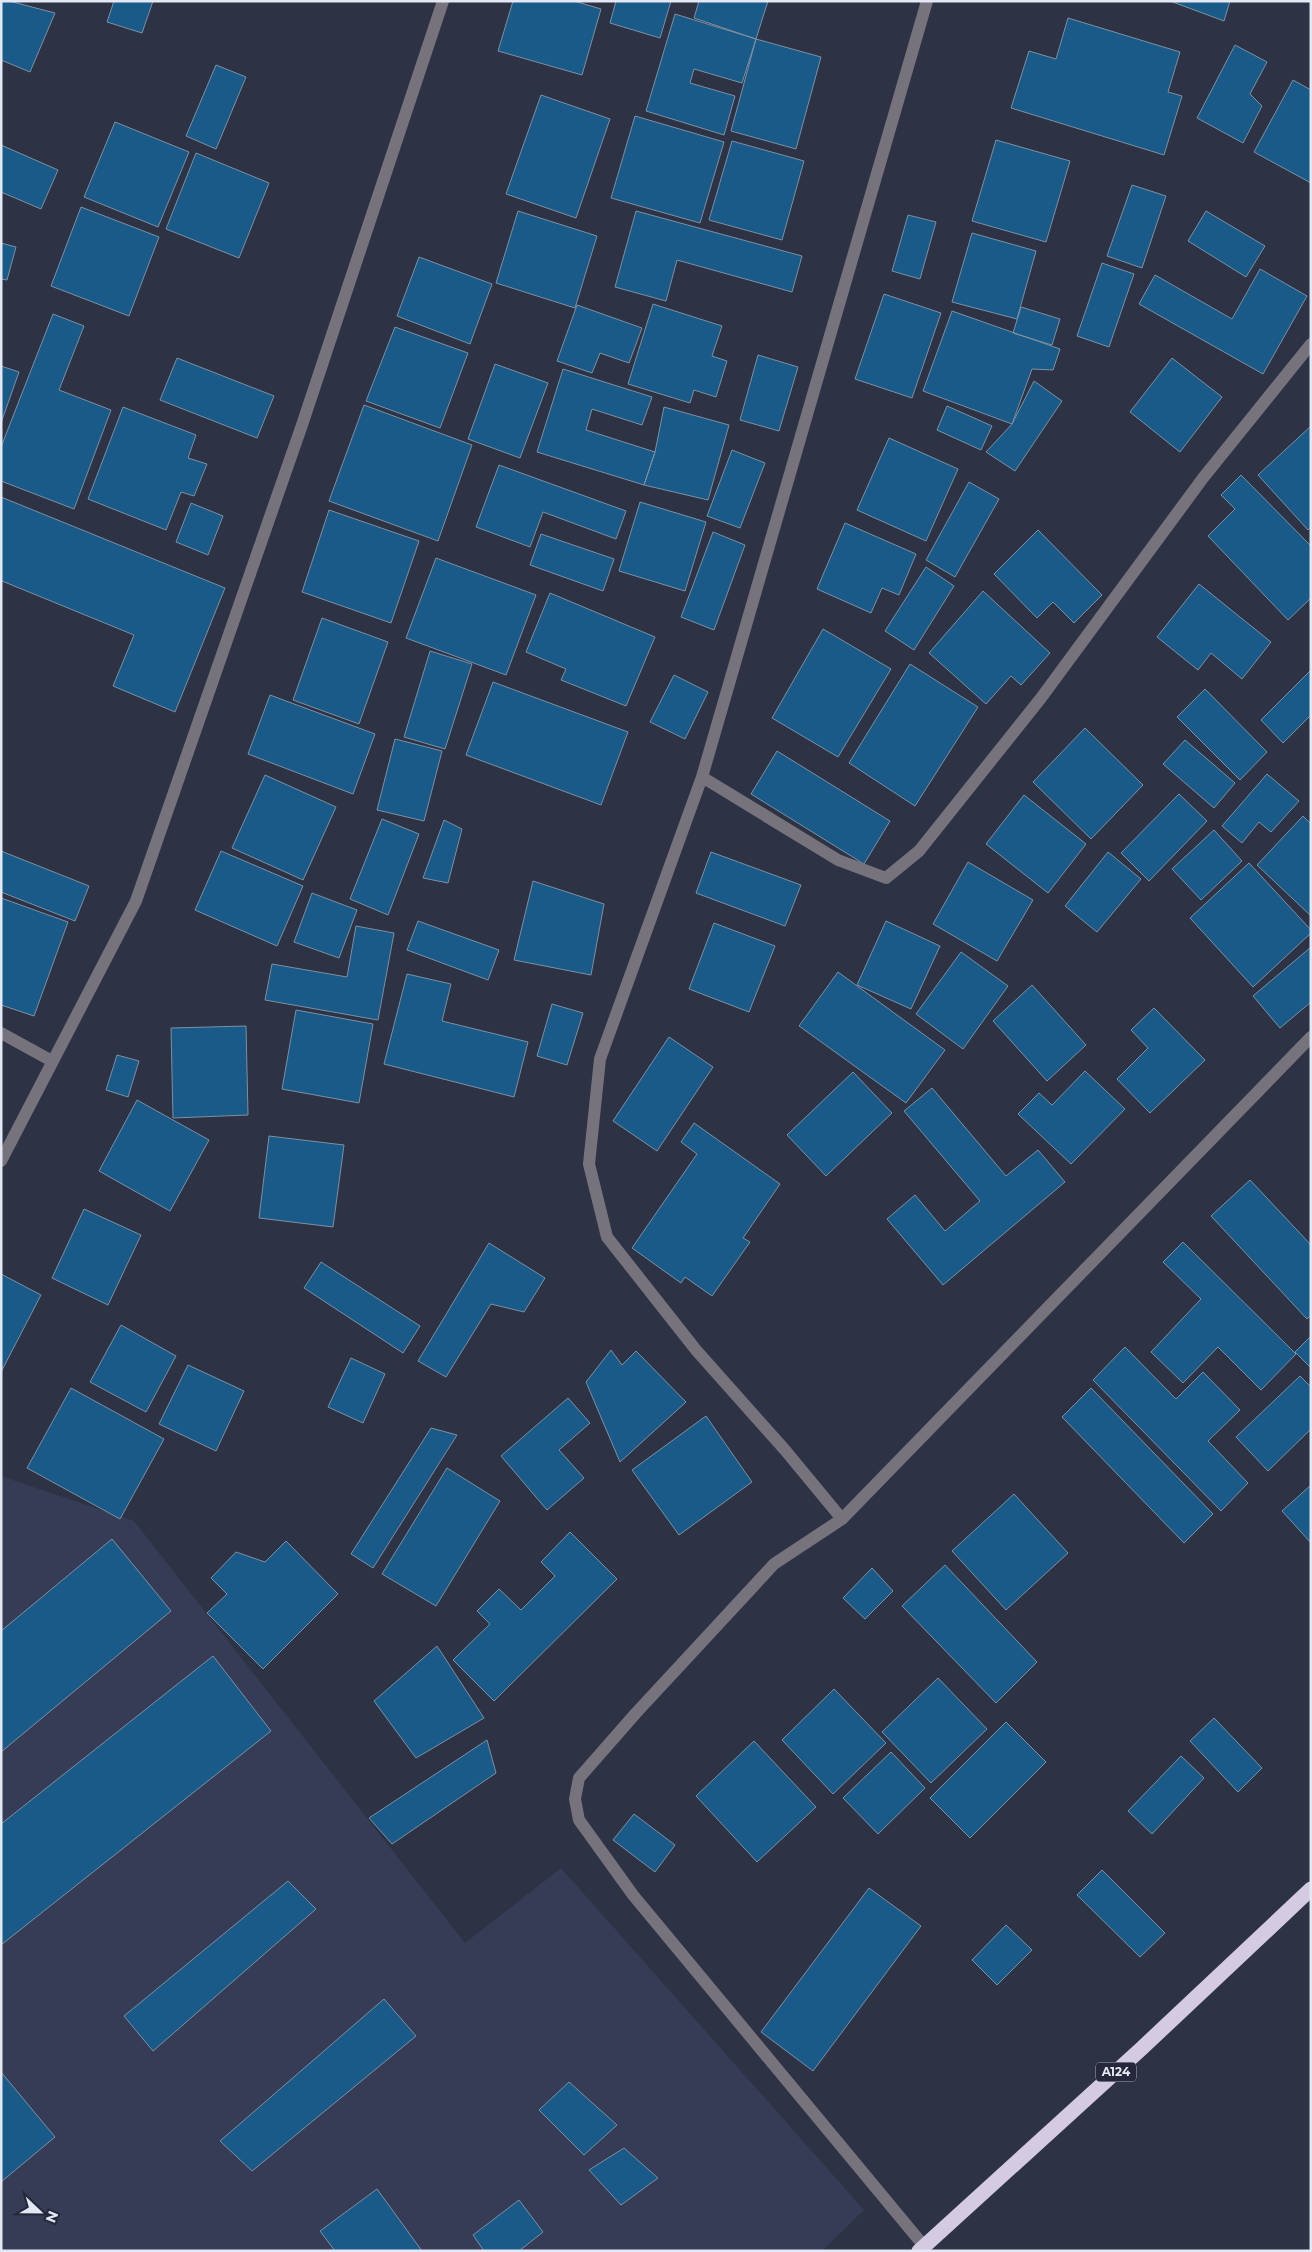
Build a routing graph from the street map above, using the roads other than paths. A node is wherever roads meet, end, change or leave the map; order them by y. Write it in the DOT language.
graph roads {
  1 [pos="443,1"];
  2 [pos="927,1"];
  3 [pos="1311,344"];
  4 [pos="702,777"];
  5 [pos="1,1033"];
  6 [pos="1311,1037"];
  7 [pos="52,1061"];
  8 [pos="1,1161"];
  9 [pos="842,1519"];
  10 [pos="1311,1889"];
  11 [pos="922,2248"];
  1 -- 7 [label="street"];
  2 -- 4 [label="street"];
  3 -- 4 [label="street"];
  4 -- 9 [label="street"];
  5 -- 7 [label="street"];
  6 -- 9 [label="street"];
  7 -- 8 [label="street"];
  9 -- 11 [label="street"];
  10 -- 11 [label="highway, A124"];
}
